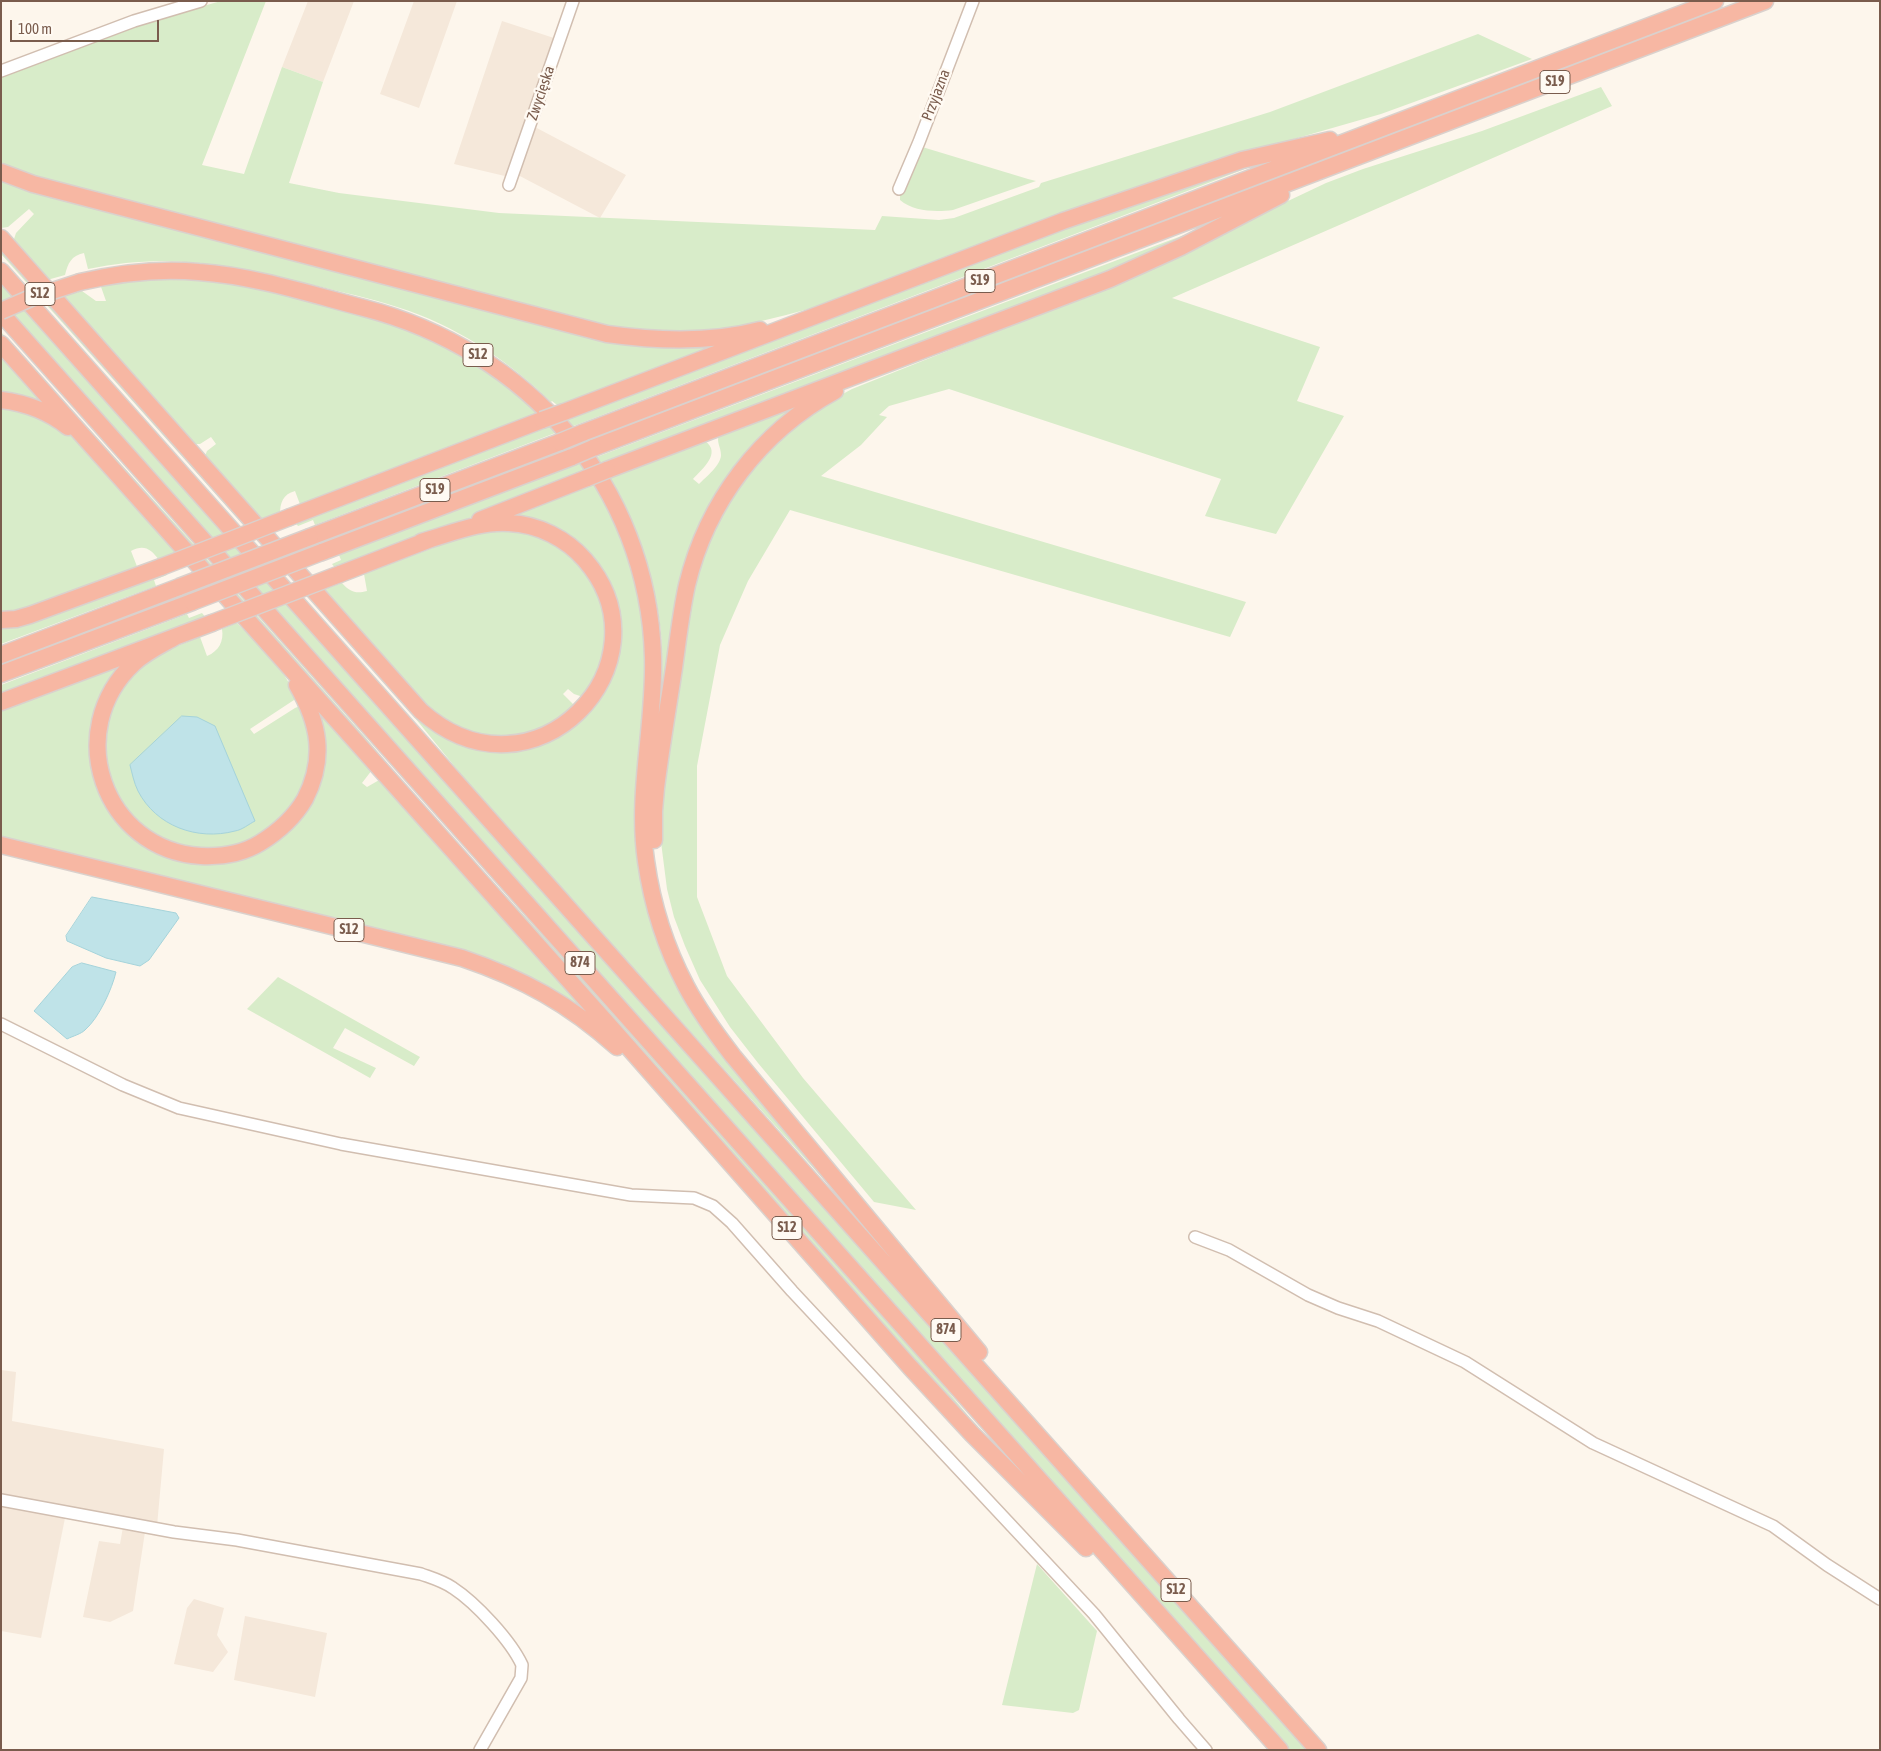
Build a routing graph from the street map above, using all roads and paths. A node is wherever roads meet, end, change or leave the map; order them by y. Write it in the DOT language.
graph roads {
  1 [pos="201,1"];
  2 [pos="573,1"];
  3 [pos="973,1"];
  4 [pos="1715,1"];
  5 [pos="1764,1"];
  6 [pos="1,71"];
  7 [pos="1378,130"];
  8 [pos="1345,162"];
  9 [pos="1,172"];
  10 [pos="509,185"];
  11 [pos="899,189"];
  12 [pos="1,238"];
  13 [pos="1,270"];
  14 [pos="1,312"];
  15 [pos="823,312"];
  16 [pos="1,344"];
  17 [pos="892,361"];
  18 [pos="1,400"];
  19 [pos="104,458"];
  20 [pos="421,542"];
  21 [pos="1,620"];
  22 [pos="175,637"];
  23 [pos="273,647"];
  24 [pos="1,655"];
  25 [pos="1,674"];
  26 [pos="1,702"];
  27 [pos="1,844"];
  28 [pos="668,948"];
  29 [pos="1,1024"];
  30 [pos="663,1088"];
  31 [pos="1196,1237"];
  32 [pos="1035,1431"];
  33 [pos="1,1500"];
  34 [pos="1880,1599"];
  35 [pos="1157,1614"];
  36 [pos="480,1750"];
  37 [pos="1206,1750"];
  38 [pos="1280,1750"];
  39 [pos="1318,1750"];
  1 -- 6 [label="street"];
  2 -- 10 [label="street, Zwycięska"];
  3 -- 11 [label="street, Przyjazna"];
  4 -- 7 [label="highway, S19"];
  5 -- 8 [label="highway, S19"];
  7 -- 15 [label="highway"];
  7 -- 24 [label="highway, S19, bridge"];
  8 -- 17 [label="highway"];
  8 -- 25 [label="highway, S19, bridge"];
  9 -- 15 [label="highway"];
  12 -- 20 [label="highway"];
  13 -- 32 [label="highway, 874"];
  14 -- 28 [label="highway, S12, bridge"];
  14 -- 35 [label="highway, 874"];
  15 -- 21 [label="highway, bridge"];
  16 -- 19 [label="highway"];
  17 -- 20 [label="highway, bridge"];
  17 -- 28 [label="highway"];
  18 -- 19 [label="highway"];
  19 -- 23 [label="highway"];
  20 -- 22 [label="highway, bridge"];
  22 -- 23 [label="highway"];
  22 -- 26 [label="highway"];
  23 -- 30 [label="highway"];
  27 -- 30 [label="highway, S12"];
  28 -- 32 [label="highway"];
  29 -- 37 [label="street"];
  30 -- 35 [label="highway, S12"];
  31 -- 34 [label="street"];
  32 -- 39 [label="highway, S12"];
  33 -- 36 [label="street"];
  35 -- 38 [label="highway, S12"];
}
